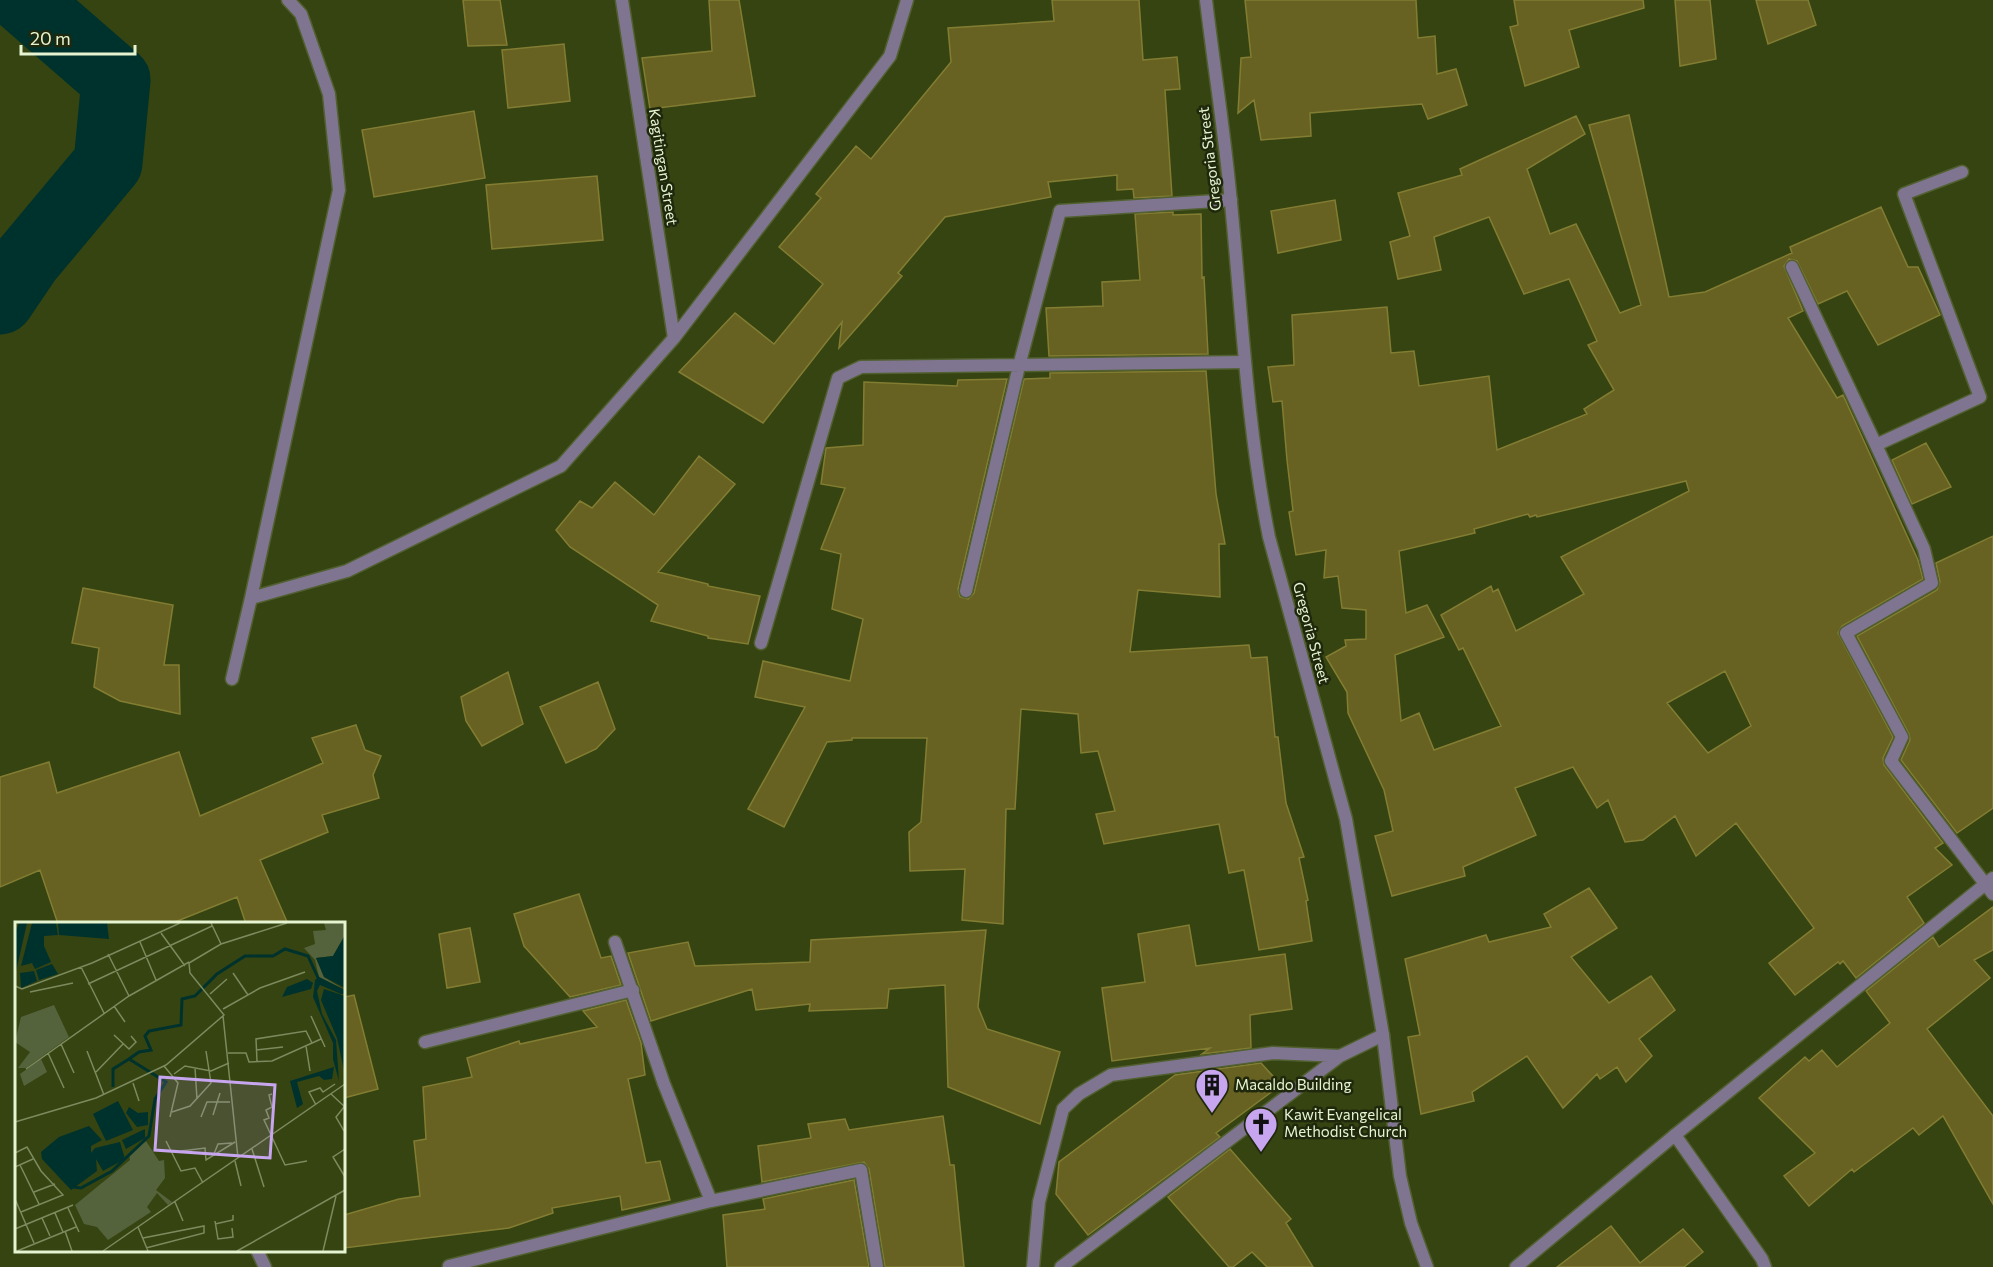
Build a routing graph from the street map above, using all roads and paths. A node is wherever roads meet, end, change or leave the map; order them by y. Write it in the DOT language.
graph roads {
  1 [pos="288,0"];
  2 [pos="622,0"];
  3 [pos="907,0"];
  4 [pos="1206,0"];
  5 [pos="1962,172"];
  6 [pos="1231,200"];
  7 [pos="1792,267"];
  8 [pos="674,338"];
  9 [pos="1245,362"];
  10 [pos="1019,366"];
  11 [pos="1876,445"];
  12 [pos="966,591"];
  13 [pos="251,598"];
  14 [pos="761,643"];
  15 [pos="232,679"];
  16 [pos="1990,885"];
  17 [pos="615,942"];
  18 [pos="633,990"];
  19 [pos="1383,1035"];
  20 [pos="425,1042"];
  21 [pos="1340,1056"];
  22 [pos="1675,1135"];
  23 [pos="711,1202"];
  24 [pos="258,1252"];
  25 [pos="449,1266"];
  26 [pos="265,1267"];
  27 [pos="878,1267"];
  28 [pos="1033,1267"];
  29 [pos="1061,1267"];
  30 [pos="1427,1267"];
  31 [pos="1516,1267"];
  32 [pos="1765,1267"];
  1 -- 13 [label="street"];
  2 -- 8 [label="street, Kagitingan Street"];
  3 -- 8 [label="street"];
  4 -- 6 [label="street, Gregoria Street"];
  5 -- 11 [label="street"];
  6 -- 9 [label="street, Gregoria Street"];
  6 -- 10 [label="street"];
  7 -- 11 [label="street"];
  8 -- 13 [label="street"];
  9 -- 10 [label="street"];
  9 -- 19 [label="street, Gregoria Street"];
  10 -- 12 [label="street"];
  10 -- 14 [label="street"];
  11 -- 16 [label="street"];
  13 -- 15 [label="street"];
  16 -- 22 [label="street"];
  17 -- 18 [label="street"];
  18 -- 20 [label="street"];
  18 -- 23 [label="street"];
  19 -- 21 [label="street"];
  19 -- 30 [label="street, Gregoria Street"];
  21 -- 28 [label="street"];
  21 -- 29 [label="street"];
  22 -- 31 [label="street"];
  22 -- 32 [label="street"];
  23 -- 25 [label="street"];
  23 -- 27 [label="street"];
  24 -- 26 [label="street"];
}
